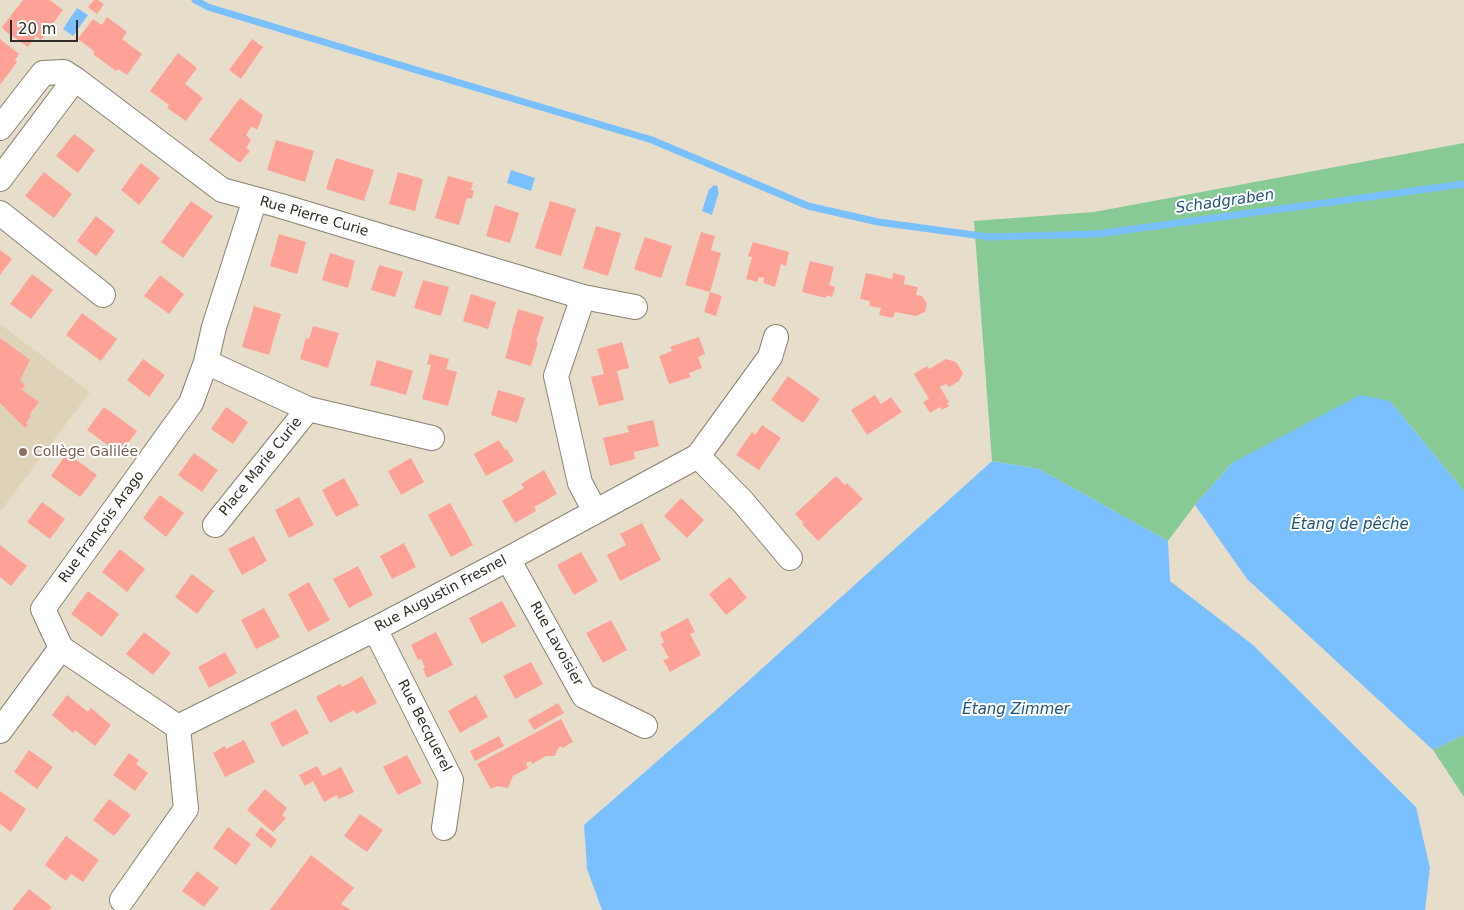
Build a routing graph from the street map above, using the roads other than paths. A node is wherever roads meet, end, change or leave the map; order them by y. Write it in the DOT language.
graph roads {
  1 [pos="75,78"];
  2 [pos="0,128"];
  3 [pos="0,179"];
  4 [pos="255,199"];
  5 [pos="0,213"];
  6 [pos="102,295"];
  7 [pos="583,297"];
  8 [pos="635,306"];
  9 [pos="776,338"];
  10 [pos="206,362"];
  11 [pos="308,409"];
  12 [pos="432,438"];
  13 [pos="698,456"];
  14 [pos="595,511"];
  15 [pos="215,525"];
  16 [pos="790,558"];
  17 [pos="508,559"];
  18 [pos="375,629"];
  19 [pos="61,648"];
  20 [pos="645,726"];
  21 [pos="178,727"];
  22 [pos="0,730"];
  23 [pos="444,828"];
  24 [pos="122,900"];
  1 -- 2 [label="street, Rue Pierre Curie"];
  1 -- 3 [label="street"];
  1 -- 4 [label="street, Rue Pierre Curie"];
  4 -- 7 [label="street, Rue Pierre Curie"];
  4 -- 10 [label="street, Rue François Arago"];
  5 -- 6 [label="street"];
  7 -- 8 [label="street, Rue Pierre Curie"];
  7 -- 14 [label="street"];
  9 -- 13 [label="street, Rue Augustin Fresnel"];
  10 -- 11 [label="street, Place Marie Curie"];
  10 -- 19 [label="street, Rue François Arago"];
  11 -- 12 [label="street, Place Marie Curie"];
  11 -- 15 [label="street, Place Marie Curie"];
  13 -- 14 [label="street, Rue Augustin Fresnel"];
  13 -- 16 [label="street"];
  14 -- 17 [label="street, Rue Augustin Fresnel"];
  17 -- 18 [label="street, Rue Augustin Fresnel"];
  17 -- 20 [label="street, Rue Lavoisier"];
  18 -- 21 [label="street, Rue Augustin Fresnel"];
  18 -- 23 [label="street, Rue Becquerel"];
  19 -- 21 [label="street"];
  19 -- 22 [label="street"];
  21 -- 24 [label="street"];
}
